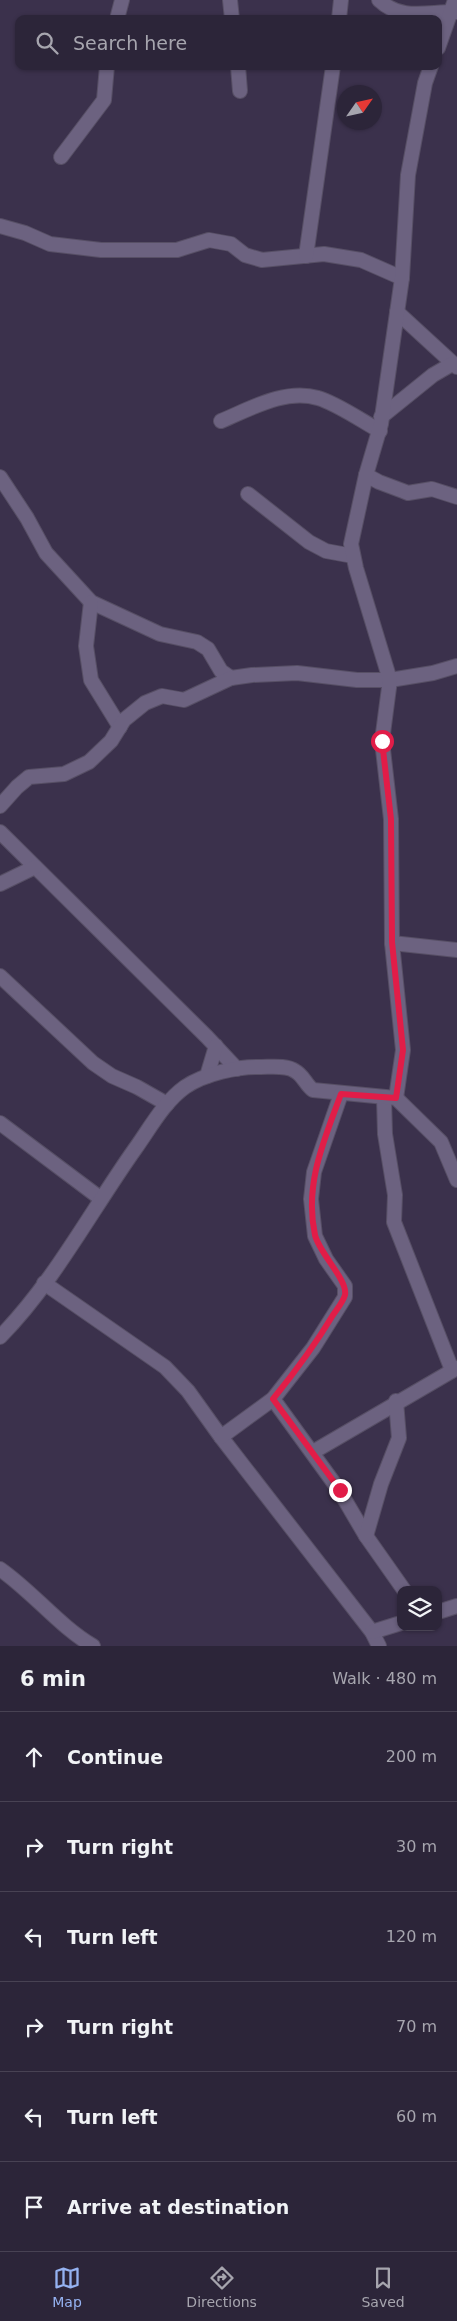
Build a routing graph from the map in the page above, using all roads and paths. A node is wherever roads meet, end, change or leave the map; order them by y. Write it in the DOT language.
graph roads {
  1 [pos="122,0"];
  2 [pos="230,0"];
  3 [pos="341,0"];
  4 [pos="379,0"];
  5 [pos="455,8"];
  6 [pos="118,15"];
  7 [pos="232,15"];
  8 [pos="339,15"];
  9 [pos="442,39"];
  10 [pos="107,70"];
  11 [pos="238,70"];
  12 [pos="332,70"];
  13 [pos="430,70"];
  14 [pos="240,91"];
  15 [pos="61,157"];
  16 [pos="0,226"];
  17 [pos="306,256"];
  18 [pos="402,278"];
  19 [pos="397,312"];
  20 [pos="455,365"];
  21 [pos="221,421"];
  22 [pos="380,424"];
  23 [pos="366,475"];
  24 [pos="0,477"];
  25 [pos="248,494"];
  26 [pos="457,497"];
  27 [pos="352,556"];
  28 [pos="91,602"];
  29 [pos="457,666"];
  30 [pos="230,678"];
  31 [pos="390,680"];
  32 [pos="120,727"];
  33 [pos="0,806"];
  34 [pos="0,832"];
  35 [pos="35,867"];
  36 [pos="0,884"];
  37 [pos="392,942"];
  38 [pos="457,950"];
  39 [pos="0,976"];
  40 [pos="216,1046"];
  41 [pos="237,1069"];
  42 [pos="207,1076"];
  43 [pos="341,1094"];
  44 [pos="390,1098"];
  45 [pos="167,1104"];
  46 [pos="0,1123"];
  47 [pos="457,1180"];
  48 [pos="100,1198"];
  49 [pos="44,1283"];
  50 [pos="0,1337"];
  51 [pos="454,1369"];
  52 [pos="273,1399"];
  53 [pos="396,1401"];
  54 [pos="221,1437"];
  55 [pos="313,1452"];
  56 [pos="366,1536"];
  57 [pos="0,1569"];
  58 [pos="401,1586"];
  59 [pos="457,1606"];
  60 [pos="442,1611"];
  61 [pos="397,1624"];
  62 [pos="372,1632"];
  63 [pos="93,1646"];
  64 [pos="379,1646"];
  1 -- 6 [label="street"];
  2 -- 7 [label="street"];
  3 -- 8 [label="street"];
  4 -- 5 [label="street"];
  5 -- 9 [label="street"];
  10 -- 15 [label="street"];
  11 -- 14 [label="street"];
  12 -- 17 [label="street"];
  13 -- 18 [label="street"];
  16 -- 17 [label="street"];
  17 -- 18 [label="street"];
  18 -- 19 [label="street"];
  19 -- 20 [label="street"];
  19 -- 22 [label="street"];
  20 -- 22 [label="street"];
  21 -- 22 [label="street"];
  22 -- 23 [label="street"];
  23 -- 26 [label="street"];
  23 -- 27 [label="street"];
  24 -- 28 [label="street"];
  25 -- 27 [label="street"];
  27 -- 31 [label="street"];
  28 -- 30 [label="street"];
  28 -- 32 [label="street"];
  29 -- 31 [label="street"];
  30 -- 31 [label="street"];
  30 -- 32 [label="street"];
  31 -- 37 [label="street"];
  32 -- 33 [label="street"];
  34 -- 35 [label="street"];
  35 -- 36 [label="street"];
  35 -- 40 [label="street"];
  37 -- 38 [label="street"];
  37 -- 44 [label="street"];
  39 -- 45 [label="street"];
  40 -- 41 [label="street"];
  40 -- 42 [label="street"];
  41 -- 42 [label="street"];
  41 -- 43 [label="street"];
  42 -- 45 [label="street"];
  43 -- 44 [label="street"];
  43 -- 52 [label="street"];
  44 -- 47 [label="street"];
  44 -- 51 [label="street"];
  45 -- 48 [label="street"];
  46 -- 48 [label="street"];
  48 -- 49 [label="street"];
  49 -- 50 [label="street"];
  49 -- 54 [label="street"];
  51 -- 53 [label="street"];
  52 -- 54 [label="street"];
  52 -- 55 [label="street"];
  53 -- 55 [label="street"];
  53 -- 56 [label="street"];
  54 -- 62 [label="street"];
  55 -- 56 [label="street"];
  56 -- 58 [label="street"];
  57 -- 63 [label="street"];
  59 -- 60 [label="street"];
  61 -- 62 [label="street"];
  62 -- 64 [label="street"];
}
